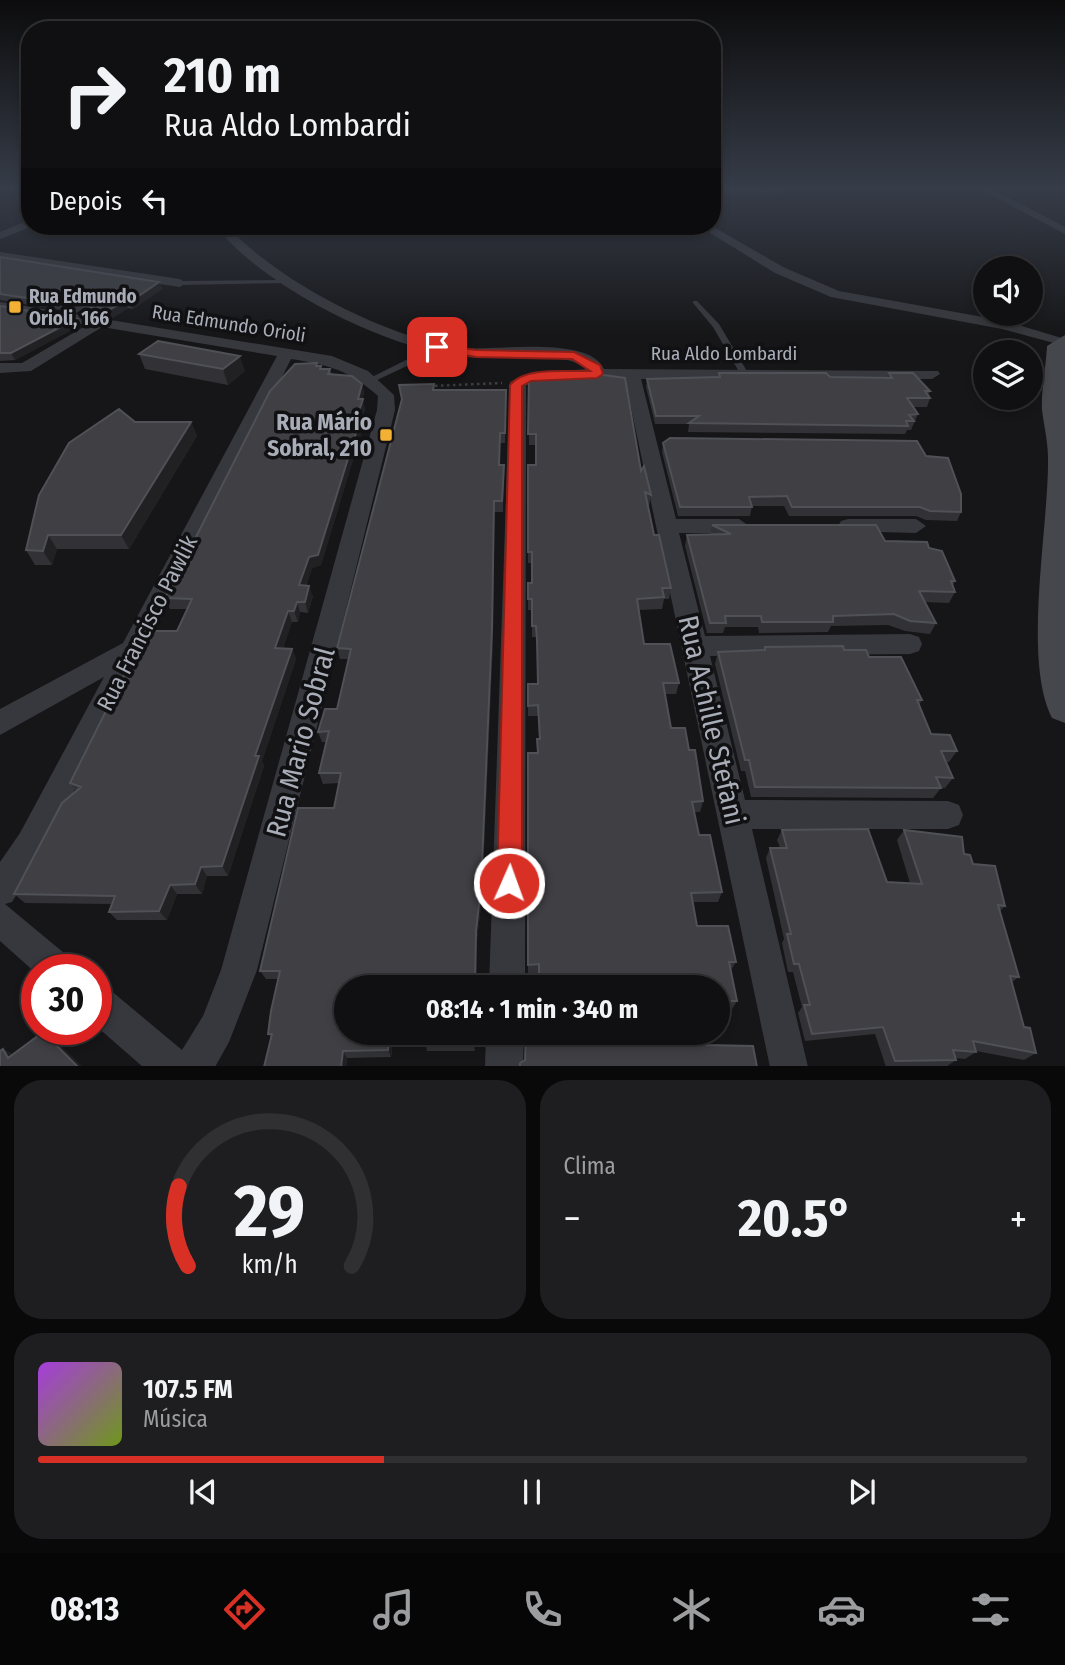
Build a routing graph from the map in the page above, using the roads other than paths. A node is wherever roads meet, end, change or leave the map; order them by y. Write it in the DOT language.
graph roads {
  1 [pos="230,237"];
  2 [pos="723,237"];
  3 [pos="0,256"];
  4 [pos="284,282"];
  5 [pos="180,283"];
  6 [pos="695,302"];
  7 [pos="0,306"];
  8 [pos="101,322"];
  9 [pos="1063,342"];
  10 [pos="287,352"];
  11 [pos="476,354"];
  12 [pos="0,368"];
  13 [pos="744,373"];
  14 [pos="597,374"];
  15 [pos="932,374"];
  16 [pos="632,375"];
  17 [pos="370,380"];
  18 [pos="668,526"];
  19 [pos="761,526"];
  20 [pos="831,526"];
  21 [pos="916,526"];
  22 [pos="1062,547"];
  23 [pos="911,644"];
  24 [pos="694,646"];
  25 [pos="136,647"];
  26 [pos="1065,707"];
  27 [pos="0,723"];
  28 [pos="734,814"];
  29 [pos="948,815"];
  30 [pos="0,890"];
  31 [pos="1,924"];
  32 [pos="38,954"];
  33 [pos="507,975"];
  34 [pos="112,1015"];
  35 [pos="505,1045"];
  36 [pos="173,1066"];
  37 [pos="193,1066"];
  38 [pos="505,1066"];
  39 [pos="789,1066"];
  1 -- 4 [label="street"];
  2 -- 9 [label="street"];
  3 -- 5 [label="street"];
  4 -- 5 [label="lane"];
  4 -- 11 [label="street"];
  6 -- 13 [label="lane"];
  7 -- 8 [label="street, Rua Edmundo Orioli"];
  8 -- 10 [label="street, Rua Edmundo Orioli"];
  8 -- 12 [label="street"];
  9 -- 22 [label="street"];
  10 -- 17 [label="street, Rua Edmundo Orioli"];
  10 -- 25 [label="street, Rua Francisco Pawlik"];
  11 -- 14 [label="street"];
  11 -- 17 [label="lane"];
  13 -- 15 [label="street, Rua Aldo Lombardi"];
  13 -- 16 [label="street, Rua Aldo Lombardi"];
  14 -- 16 [label="street, Rua Aldo Lombardi"];
  14 -- 33 [label="street, Rua Aldo Lombardi"];
  16 -- 18 [label="street, Rua Achille Stefani"];
  17 -- 37 [label="street, Rua Mario Sobral"];
  18 -- 19 [label="street"];
  18 -- 24 [label="street, Rua Achille Stefani"];
  20 -- 21 [label="street"];
  22 -- 26 [label="street"];
  23 -- 24 [label="street"];
  24 -- 28 [label="street, Rua Achille Stefani"];
  25 -- 27 [label="street"];
  25 -- 30 [label="street, Rua Francisco Pawlik"];
  28 -- 29 [label="street"];
  28 -- 39 [label="street, Rua Achille Stefani"];
  31 -- 32 [label="street"];
  34 -- 36 [label="street"];
  35 -- 38 [label="street"];
}
